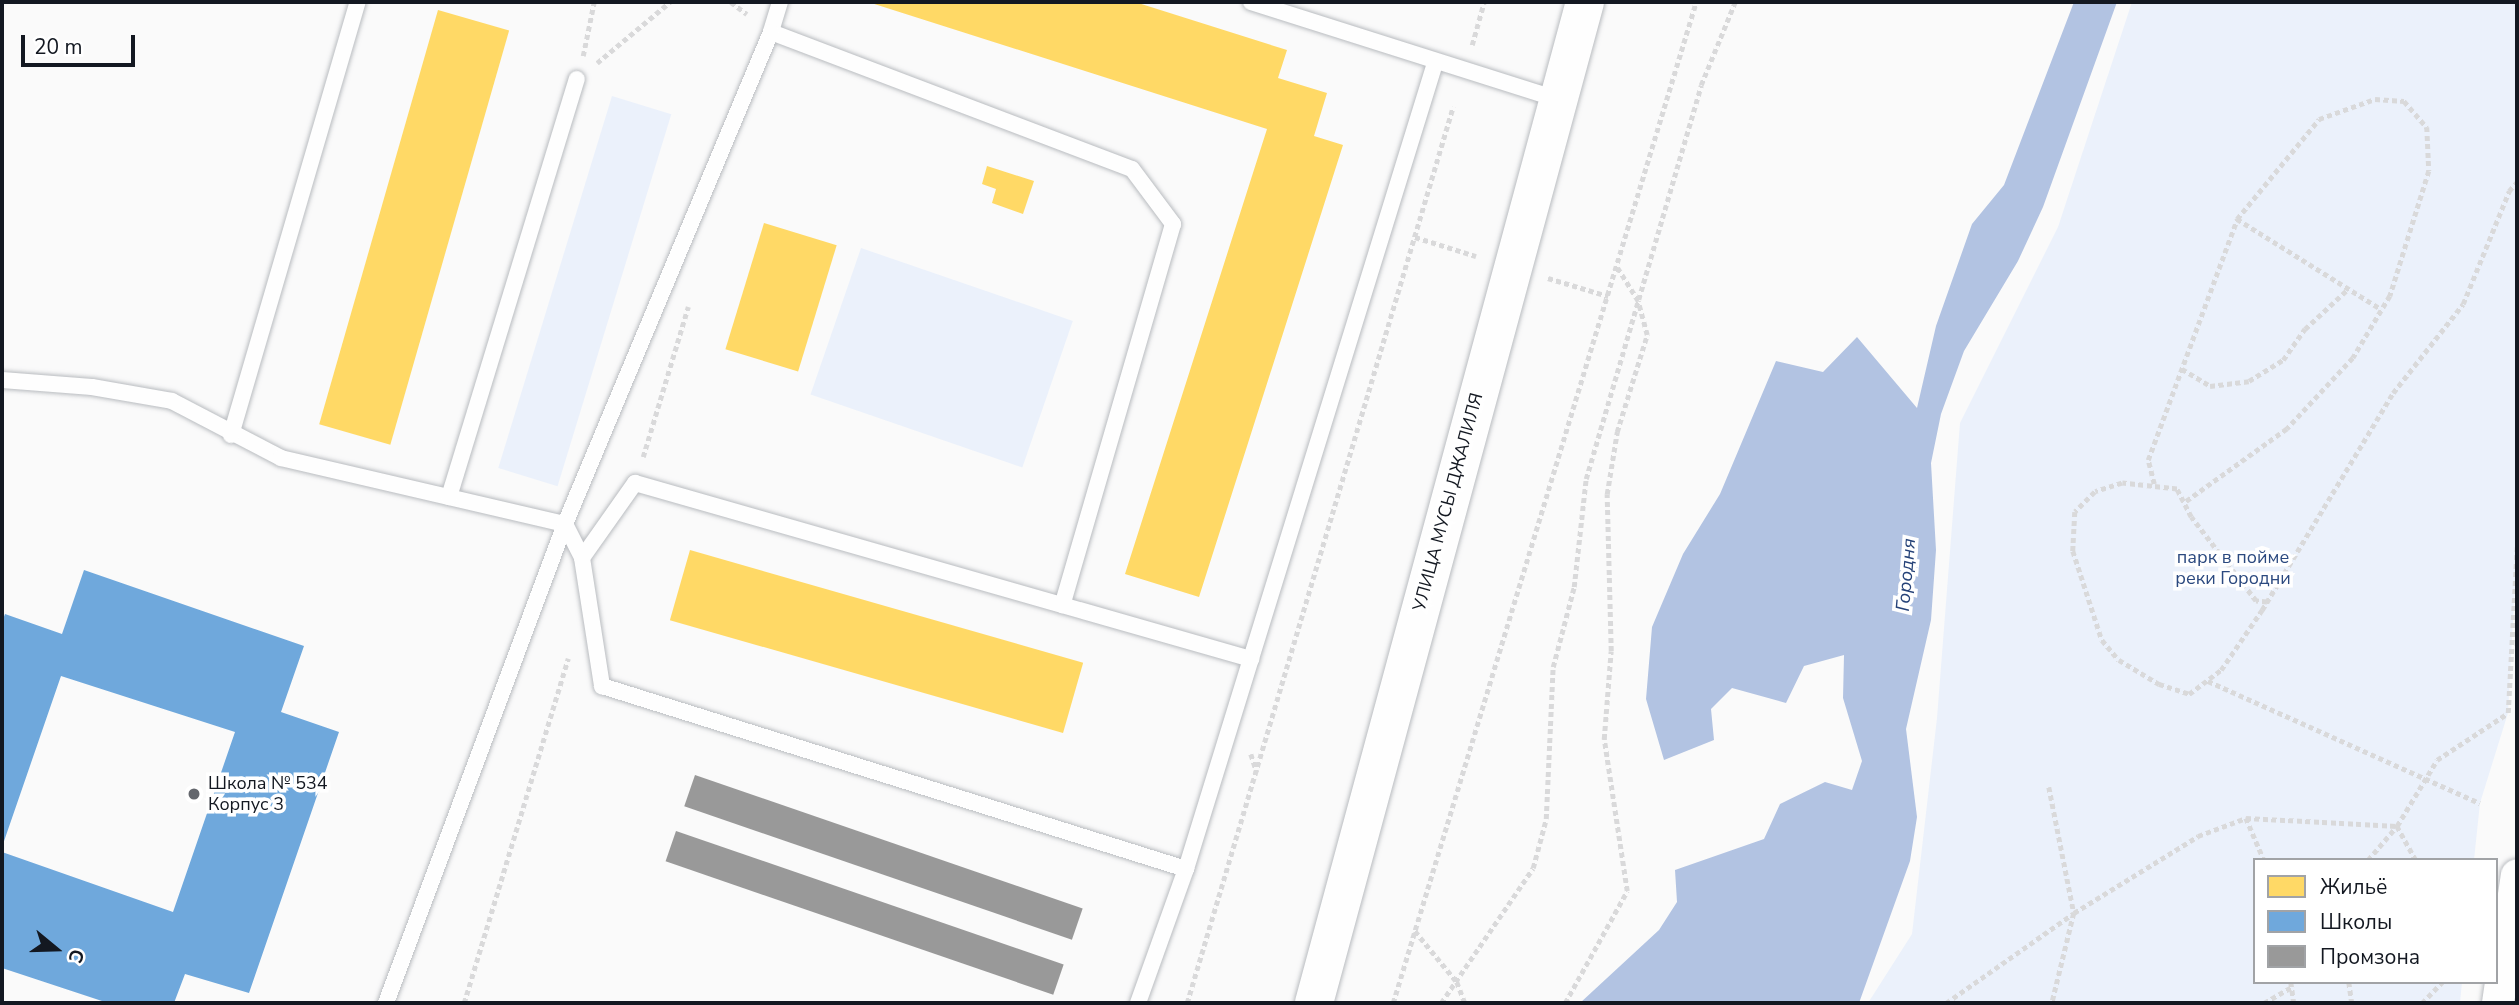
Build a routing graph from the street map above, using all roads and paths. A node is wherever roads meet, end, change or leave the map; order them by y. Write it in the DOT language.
graph roads {
  1 [pos="358,2"];
  2 [pos="594,2"];
  3 [pos="670,2"];
  4 [pos="780,2"];
  5 [pos="1251,2"];
  6 [pos="1484,2"];
  7 [pos="1585,2"];
  8 [pos="1696,2"];
  9 [pos="1735,2"];
  10 [pos="771,32"];
  11 [pos="1435,63"];
  12 [pos="1464,71"];
  13 [pos="577,79"];
  14 [pos="1556,99"];
  15 [pos="2517,182"];
  16 [pos="2236,219"];
  17 [pos="1616,267"];
  18 [pos="2348,289"];
  19 [pos="1638,301"];
  20 [pos="2381,310"];
  21 [pos="2182,369"];
  22 [pos="2,380"];
  23 [pos="231,435"];
  24 [pos="2154,484"];
  25 [pos="449,497"];
  26 [pos="2183,503"];
  27 [pos="565,524"];
  28 [pos="2517,547"];
  29 [pos="582,558"];
  30 [pos="588,593"];
  31 [pos="2267,601"];
  32 [pos="1062,605"];
  33 [pos="1251,659"];
  34 [pos="2207,680"];
  35 [pos="2426,779"];
  36 [pos="2049,787"];
  37 [pos="2480,803"];
  38 [pos="2246,818"];
  39 [pos="2397,826"];
  40 [pos="2263,858"];
  41 [pos="2370,858"];
  42 [pos="2415,858"];
  43 [pos="1186,869"];
  44 [pos="2517,875"];
  45 [pos="2074,913"];
  46 [pos="1415,931"];
  47 [pos="1457,982"];
  48 [pos="2292,984"];
  49 [pos="2348,984"];
  50 [pos="2440,984"];
  51 [pos="386,1003"];
  52 [pos="464,1003"];
  53 [pos="1138,1003"];
  54 [pos="1187,1003"];
  55 [pos="1314,1003"];
  56 [pos="1393,1003"];
  57 [pos="1441,1003"];
  58 [pos="1465,1003"];
  59 [pos="1565,1003"];
  60 [pos="1947,1003"];
  61 [pos="2052,1003"];
  62 [pos="2264,1003"];
  63 [pos="2294,1003"];
  64 [pos="2351,1003"];
  65 [pos="2422,1003"];
  66 [pos="2498,1003"];
  1 -- 23 [label="lane"];
  2 -- 13 [label="path"];
  3 -- 13 [label="path"];
  4 -- 10 [label="lane"];
  5 -- 11 [label="lane"];
  6 -- 12 [label="path"];
  7 -- 14 [label="main road, УЛИЦА МУСЫ ДЖАЛИЛЯ"];
  8 -- 17 [label="path"];
  9 -- 19 [label="path"];
  10 -- 27 [label="lane"];
  10 -- 32 [label="lane"];
  11 -- 12 [label="lane"];
  11 -- 33 [label="lane"];
  12 -- 14 [label="lane"];
  12 -- 54 [label="path"];
  13 -- 25 [label="lane"];
  14 -- 55 [label="main road, УЛИЦА МУСЫ ДЖАЛИЛЯ"];
  15 -- 31 [label="path"];
  16 -- 18 [label="path"];
  16 -- 20 [label="path"];
  16 -- 21 [label="path"];
  17 -- 19 [label="path"];
  17 -- 46 [label="path"];
  18 -- 20 [label="path"];
  18 -- 21 [label="path"];
  19 -- 47 [label="path"];
  19 -- 59 [label="path"];
  20 -- 26 [label="path"];
  21 -- 24 [label="path"];
  22 -- 23 [label="lane"];
  23 -- 25 [label="lane"];
  24 -- 26 [label="path"];
  24 -- 34 [label="path"];
  25 -- 27 [label="lane"];
  26 -- 31 [label="path"];
  27 -- 29 [label="lane"];
  27 -- 51 [label="lane"];
  28 -- 35 [label="path"];
  29 -- 30 [label="lane"];
  29 -- 32 [label="lane"];
  30 -- 43 [label="lane"];
  30 -- 52 [label="path"];
  31 -- 34 [label="path"];
  32 -- 33 [label="lane"];
  33 -- 43 [label="lane"];
  34 -- 35 [label="path"];
  35 -- 37 [label="path"];
  35 -- 39 [label="path"];
  36 -- 45 [label="path"];
  38 -- 39 [label="path"];
  38 -- 40 [label="path"];
  38 -- 45 [label="path"];
  39 -- 41 [label="path"];
  39 -- 42 [label="path"];
  43 -- 53 [label="lane"];
  44 -- 66 [label="street"];
  45 -- 60 [label="path"];
  45 -- 61 [label="path"];
  46 -- 47 [label="path"];
  46 -- 56 [label="path"];
  47 -- 57 [label="path"];
  47 -- 58 [label="path"];
  48 -- 62 [label="path"];
  48 -- 63 [label="path"];
  49 -- 64 [label="path"];
  50 -- 65 [label="path"];
}
